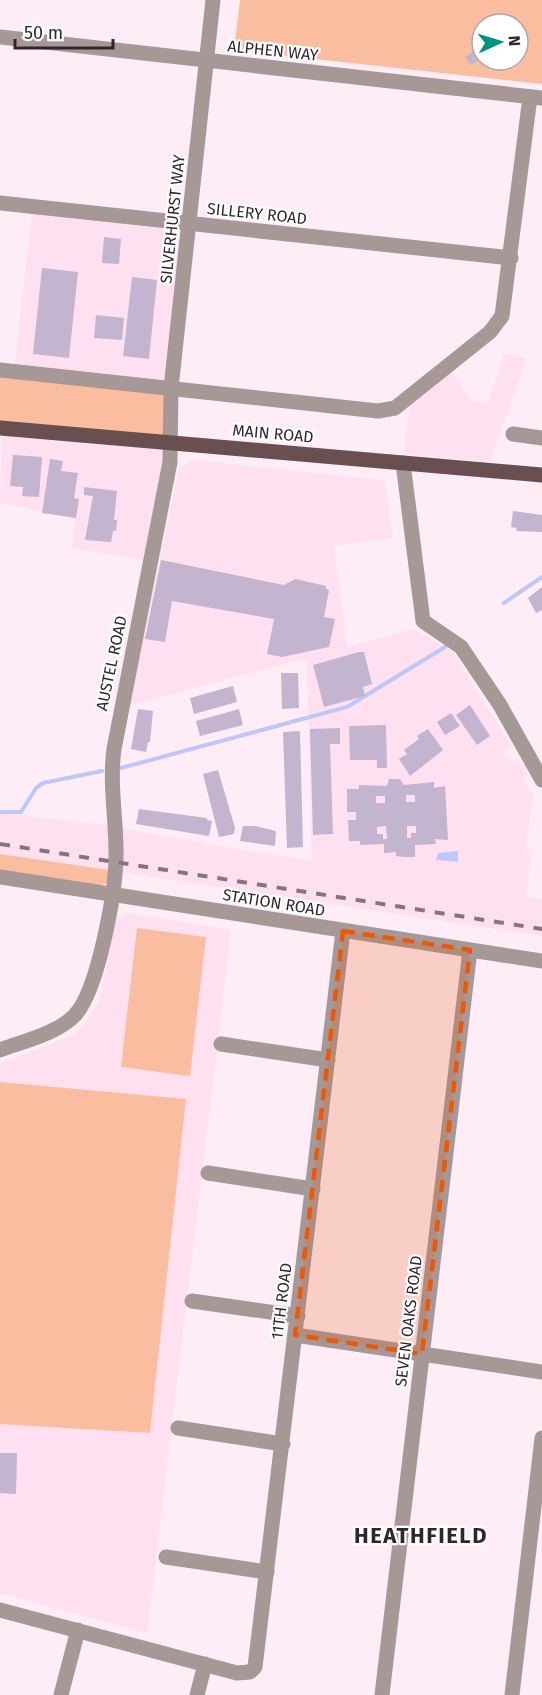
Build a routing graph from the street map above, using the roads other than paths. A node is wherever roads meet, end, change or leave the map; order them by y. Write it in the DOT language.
graph roads {
  1 [pos="213,0"];
  2 [pos="0,38"];
  3 [pos="207,60"];
  4 [pos="536,97"];
  5 [pos="0,203"];
  6 [pos="189,224"];
  7 [pos="511,258"];
  8 [pos="0,370"];
  9 [pos="171,388"];
  10 [pos="0,428"];
  11 [pos="513,435"];
  12 [pos="542,438"];
  13 [pos="171,442"];
  14 [pos="403,463"];
  15 [pos="542,475"];
  16 [pos="542,780"];
  17 [pos="0,877"];
  18 [pos="111,893"];
  19 [pos="343,931"];
  20 [pos="470,950"];
  21 [pos="542,961"];
  22 [pos="221,1044"];
  23 [pos="0,1050"];
  24 [pos="328,1060"];
  25 [pos="208,1173"];
  26 [pos="313,1190"];
  27 [pos="192,1301"];
  28 [pos="298,1316"];
  29 [pos="295,1335"];
  30 [pos="422,1354"];
  31 [pos="542,1372"];
  32 [pos="178,1428"];
  33 [pos="542,1438"];
  34 [pos="283,1444"];
  35 [pos="165,1557"];
  36 [pos="267,1572"];
  37 [pos="0,1610"];
  38 [pos="78,1630"];
  39 [pos="205,1664"];
  40 [pos="61,1695"];
  41 [pos="197,1695"];
  42 [pos="382,1695"];
  43 [pos="512,1695"];
  1 -- 3 [label="street, SILVERHURST WAY"];
  2 -- 3 [label="street, ALPHEN WAY"];
  3 -- 4 [label="street, ALPHEN WAY"];
  3 -- 6 [label="street, SILVERHURST WAY"];
  4 -- 7 [label="street"];
  5 -- 6 [label="street, SILLERY ROAD"];
  6 -- 7 [label="street, SILLERY ROAD"];
  6 -- 9 [label="street, SILVERHURST WAY"];
  7 -- 9 [label="street"];
  8 -- 9 [label="street"];
  9 -- 13 [label="street, SILVERHURST WAY"];
  10 -- 13 [label="main road, MAIN ROAD"];
  11 -- 12 [label="street"];
  13 -- 14 [label="main road, MAIN ROAD"];
  13 -- 18 [label="street, AUSTEL ROAD"];
  14 -- 15 [label="main road, MAIN ROAD"];
  14 -- 16 [label="street"];
  17 -- 18 [label="street, STATION ROAD"];
  18 -- 19 [label="street, STATION ROAD"];
  18 -- 23 [label="street, AUSTEL ROAD"];
  19 -- 20 [label="street, STATION ROAD"];
  19 -- 24 [label="street, 11TH ROAD"];
  20 -- 21 [label="street, STATION ROAD"];
  20 -- 30 [label="street, SEVEN OAKS ROAD"];
  22 -- 24 [label="street"];
  24 -- 26 [label="street, 11TH ROAD"];
  25 -- 26 [label="street"];
  26 -- 28 [label="street, 11TH ROAD"];
  27 -- 28 [label="street"];
  28 -- 29 [label="street, 11TH ROAD"];
  29 -- 30 [label="street"];
  29 -- 34 [label="street, 11TH ROAD"];
  30 -- 31 [label="street"];
  30 -- 42 [label="street, SEVEN OAKS ROAD"];
  32 -- 34 [label="street"];
  33 -- 43 [label="street"];
  34 -- 36 [label="street, 11TH ROAD"];
  35 -- 36 [label="street"];
  36 -- 39 [label="street, 11TH ROAD"];
  37 -- 38 [label="street"];
  38 -- 39 [label="street"];
  38 -- 40 [label="street"];
  39 -- 41 [label="street"];
}
